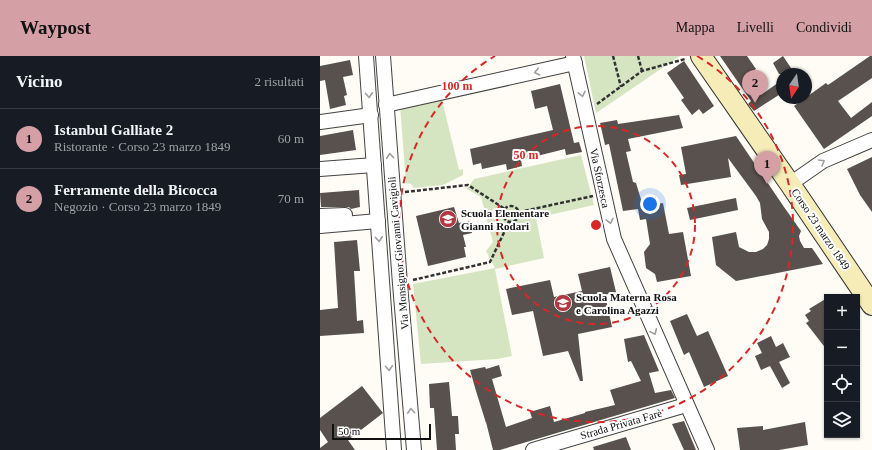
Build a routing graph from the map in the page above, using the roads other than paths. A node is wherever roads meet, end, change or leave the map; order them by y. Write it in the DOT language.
graph roads {
  1 [pos="366,56"];
  2 [pos="383,56"];
  3 [pos="693,57"];
  4 [pos="574,60"];
  5 [pos="386,105"];
  6 [pos="371,115"];
  7 [pos="320,122"];
  8 [pos="872,140"];
  9 [pos="374,165"];
  10 [pos="320,169"];
  11 [pos="790,184"];
  12 [pos="320,216"];
  13 [pos="378,217"];
  14 [pos="320,226"];
  15 [pos="872,304"];
  16 [pos="686,406"];
  17 [pos="394,450"];
  18 [pos="414,450"];
  19 [pos="533,450"];
  20 [pos="707,450"];
  1 -- 6 [label="street, Via Monsignor Giovanni Cavigioli, one-way"];
  2 -- 5 [label="street, Via Monsignor Giovanni Cavigioli"];
  3 -- 11 [label="main road, Corso 23 marzo 1849"];
  4 -- 5 [label="street, one-way"];
  4 -- 16 [label="street, Via Sforzesca, one-way"];
  18 -- 5 [label="street, Via Monsignor Giovanni Cavigioli, one-way"];
  6 -- 7 [label="street"];
  6 -- 9 [label="street, Via Monsignor Giovanni Cavigioli"];
  11 -- 8 [label="street, one-way"];
  9 -- 10 [label="street"];
  9 -- 13 [label="street, Via Monsignor Giovanni Cavigioli"];
  11 -- 15 [label="main road, Corso 23 marzo 1849"];
  12 -- 13 [label="street"];
  13 -- 14 [label="street"];
  13 -- 17 [label="street, Via Monsignor Giovanni Cavigioli, one-way"];
  16 -- 19 [label="street, Strada Privata Farè"];
  16 -- 20 [label="street, Via Sforzesca"];
}
